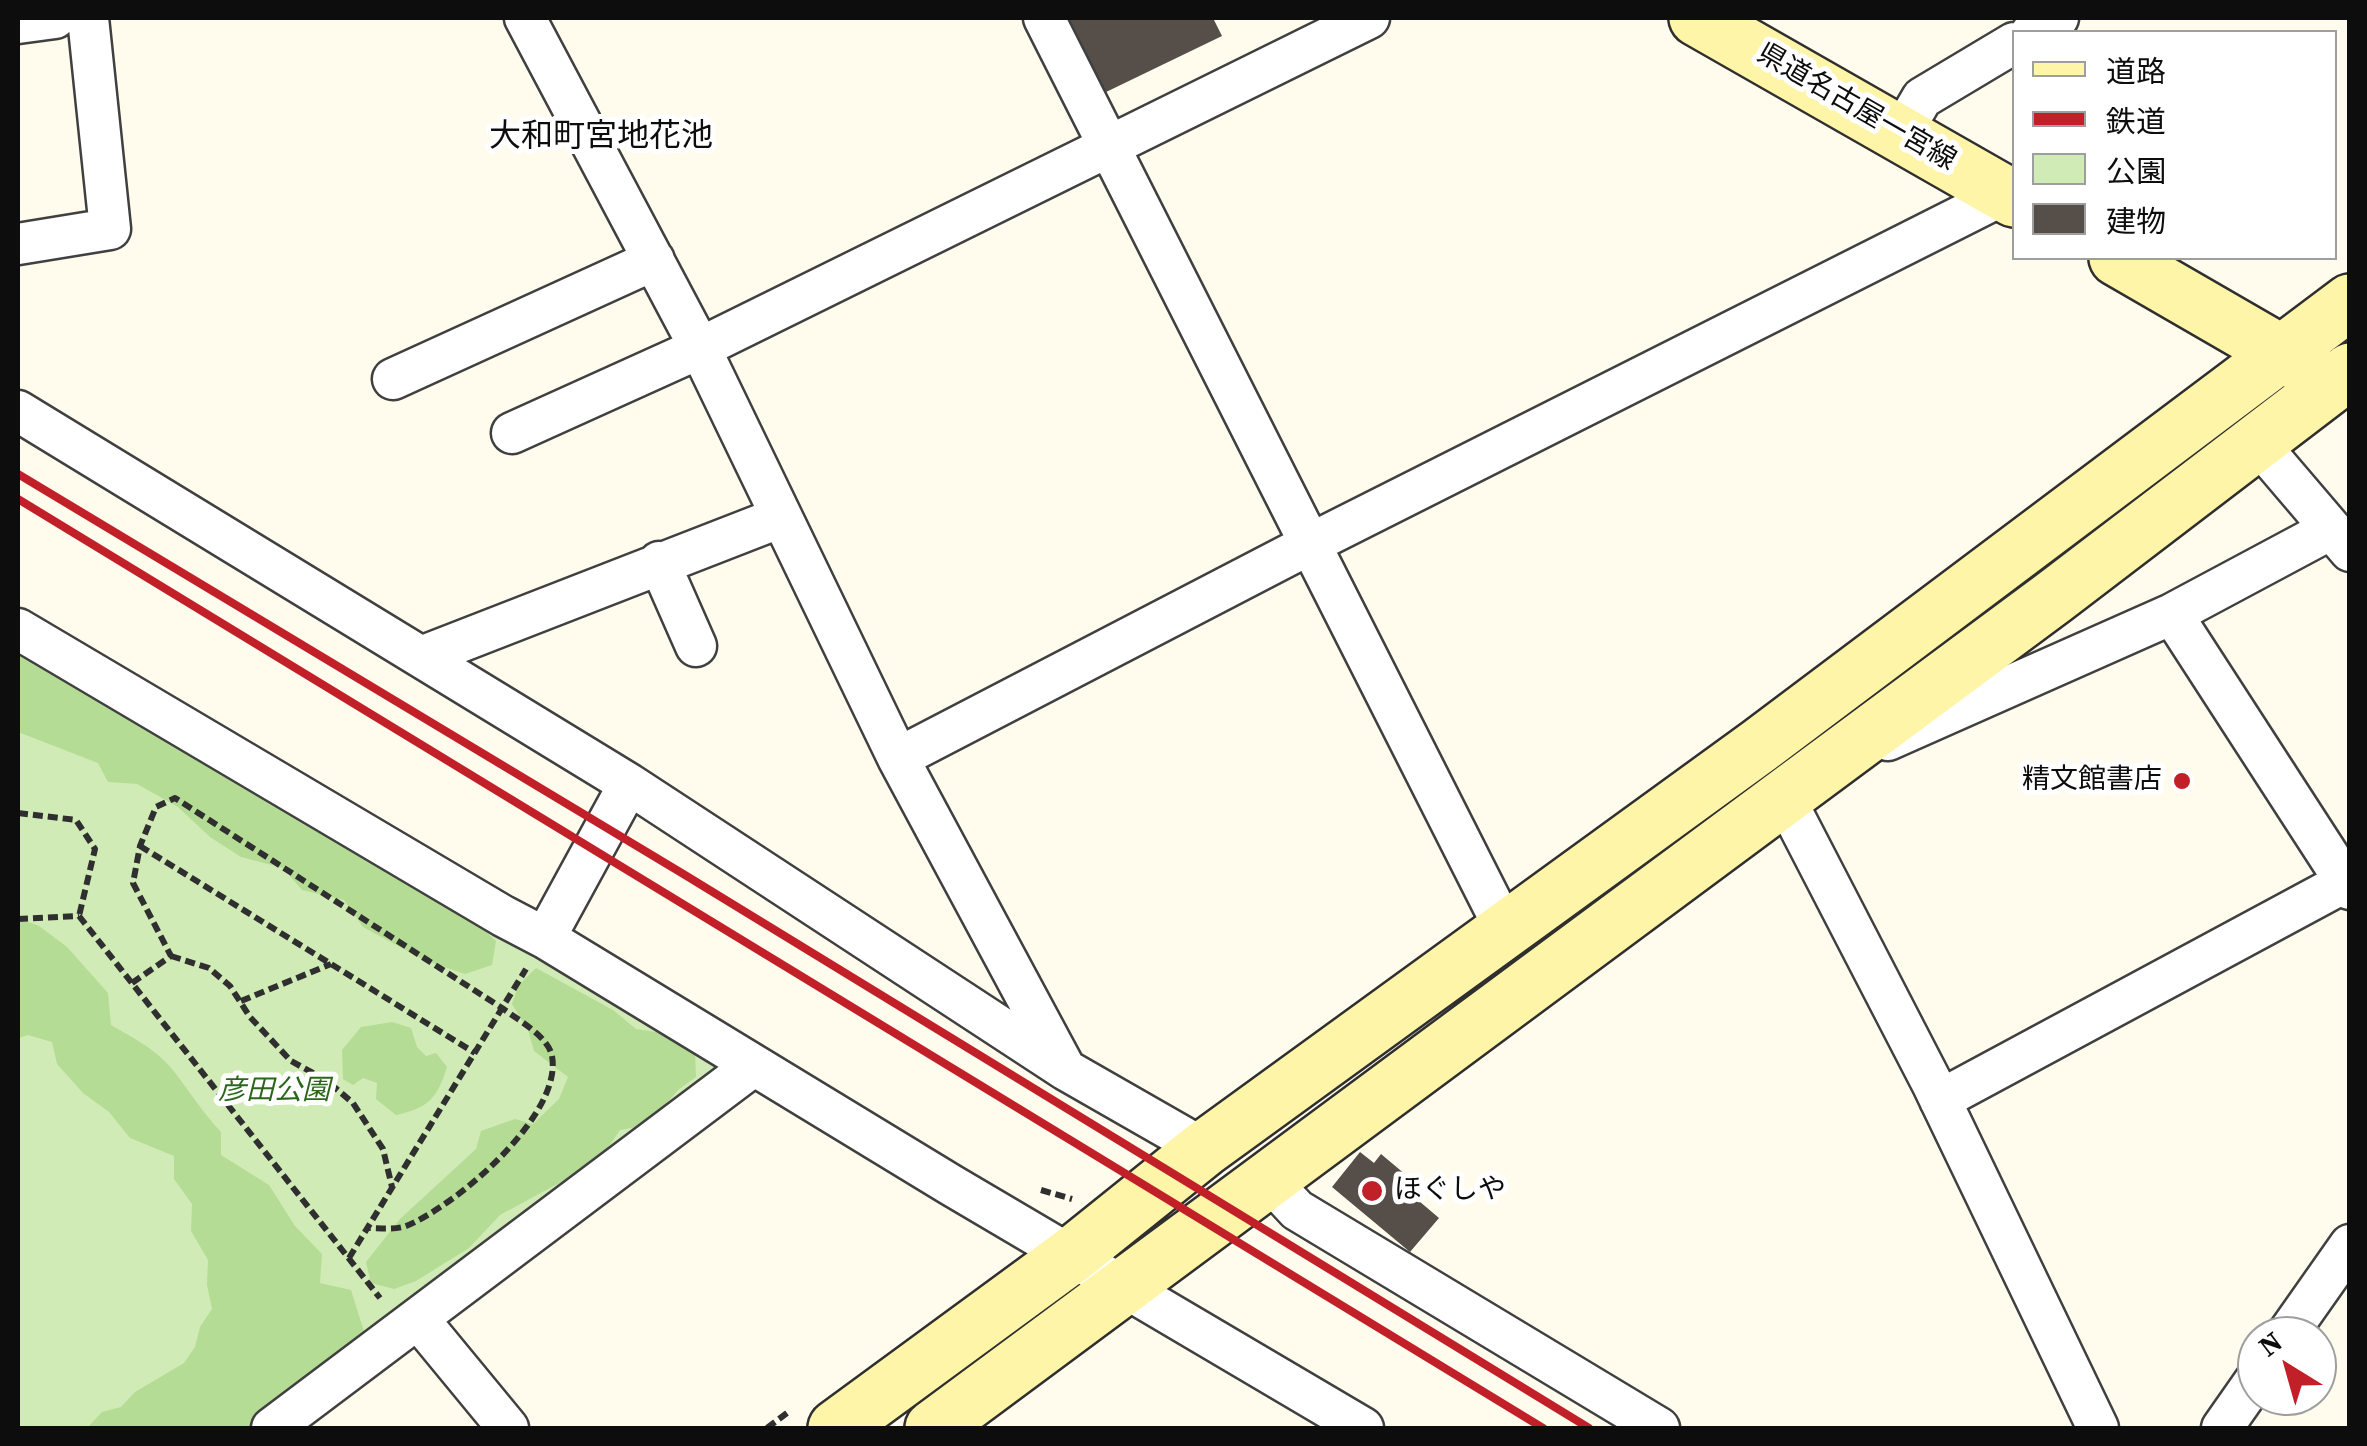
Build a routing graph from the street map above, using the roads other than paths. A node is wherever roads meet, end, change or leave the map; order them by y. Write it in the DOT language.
graph roads {
  1 [pos="55,18"];
  2 [pos="88,18"];
  3 [pos="526,18"];
  4 [pos="1044,18"];
  5 [pos="1369,18"];
  6 [pos="1697,18"];
  7 [pos="2058,18"];
  8 [pos="18,22"];
  9 [pos="2036,30"];
  10 [pos="2012,44"];
  11 [pos="1901,134"];
  12 [pos="1108,146"];
  13 [pos="2010,196"];
  14 [pos="18,244"];
  15 [pos="654,260"];
  16 [pos="2121,260"];
  17 [pos="2350,302"];
  18 [pos="700,348"];
  19 [pos="2284,353"];
  20 [pos="393,380"];
  21 [pos="2344,383"];
  22 [pos="21,421"];
  23 [pos="512,433"];
  24 [pos="2257,442"];
  25 [pos="781,517"];
  26 [pos="2340,540"];
  27 [pos="1308,545"];
  28 [pos="659,562"];
  29 [pos="2172,614"];
  30 [pos="18,629"];
  31 [pos="696,646"];
  32 [pos="421,657"];
  33 [pos="898,758"];
  34 [pos="1806,782"];
  35 [pos="629,784"];
  36 [pos="2347,886"];
  37 [pos="1506,931"];
  38 [pos="545,938"];
  39 [pos="753,1066"];
  40 [pos="1066,1070"];
  41 [pos="1940,1100"];
  42 [pos="1204,1149"];
  43 [pos="1268,1180"];
  44 [pos="2350,1245"];
  45 [pos="1072,1255"];
  46 [pos="1124,1287"];
  47 [pos="2300,1316"];
  48 [pos="412,1326"];
  49 [pos="2237,1407"];
  50 [pos="272,1428"];
  51 [pos="508,1428"];
  52 [pos="836,1428"];
  53 [pos="933,1428"];
  54 [pos="1363,1428"];
  55 [pos="1659,1428"];
  56 [pos="2098,1428"];
  57 [pos="2222,1428"];
  1 -- 8 [label="street"];
  2 -- 14 [label="street"];
  3 -- 15 [label="street"];
  4 -- 12 [label="street"];
  5 -- 12 [label="street"];
  6 -- 11 [label="street, 県道名古屋一宮線"];
  7 -- 9 [label="street"];
  10 -- 11 [label="street"];
  11 -- 13 [label="street, 県道名古屋一宮線"];
  12 -- 18 [label="street"];
  12 -- 27 [label="street"];
  13 -- 27 [label="street"];
  15 -- 18 [label="street"];
  15 -- 20 [label="street"];
  16 -- 19 [label="street"];
  17 -- 19 [label="street"];
  18 -- 23 [label="street"];
  18 -- 25 [label="street"];
  19 -- 21 [label="street"];
  19 -- 37 [label="street"];
  21 -- 24 [label="street"];
  22 -- 32 [label="street"];
  24 -- 26 [label="street"];
  24 -- 34 [label="street"];
  25 -- 28 [label="street"];
  25 -- 33 [label="street"];
  26 -- 29 [label="street"];
  27 -- 33 [label="street"];
  27 -- 37 [label="street"];
  28 -- 31 [label="street"];
  28 -- 32 [label="street"];
  29 -- 34 [label="street"];
  29 -- 36 [label="street"];
  30 -- 38 [label="street"];
  32 -- 35 [label="street"];
  33 -- 40 [label="street"];
  34 -- 41 [label="street"];
  34 -- 43 [label="street"];
  35 -- 38 [label="street"];
  35 -- 40 [label="street"];
  36 -- 41 [label="street"];
  37 -- 42 [label="street"];
  38 -- 39 [label="street"];
  39 -- 45 [label="street"];
  39 -- 48 [label="street"];
  40 -- 42 [label="street"];
  41 -- 56 [label="street"];
  42 -- 45 [label="street"];
  43 -- 46 [label="street"];
  43 -- 55 [label="street"];
  44 -- 47 [label="street"];
  45 -- 46 [label="street"];
  45 -- 52 [label="street"];
  46 -- 53 [label="street"];
  46 -- 54 [label="street"];
  48 -- 50 [label="street"];
  48 -- 51 [label="street"];
  49 -- 57 [label="street"];
}
